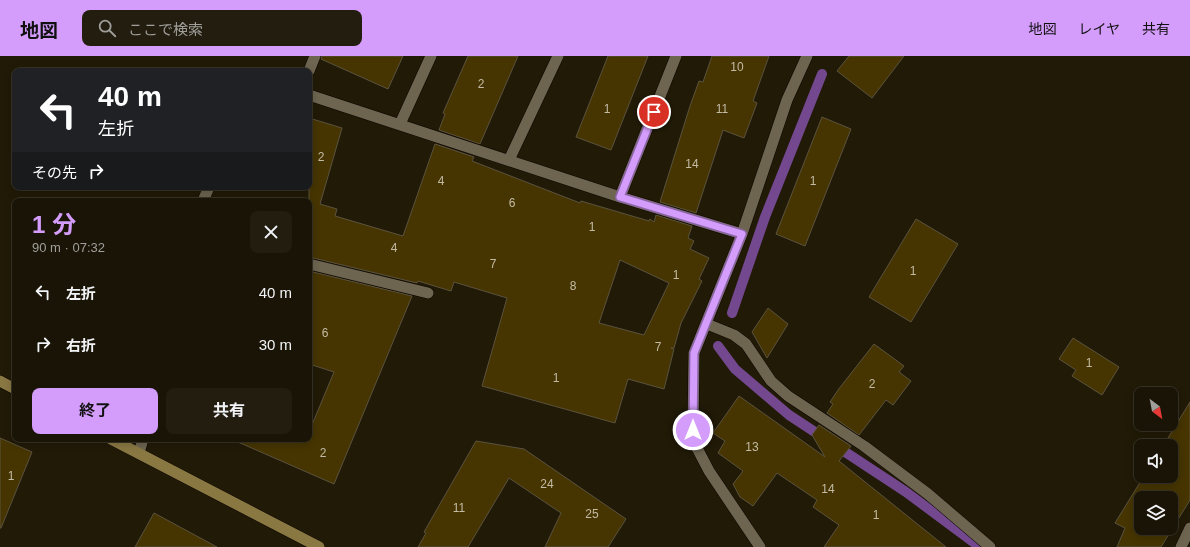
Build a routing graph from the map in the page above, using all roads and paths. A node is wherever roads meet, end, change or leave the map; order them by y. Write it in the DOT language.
graph roads {
  1 [pos="316,56"];
  2 [pos="431,56"];
  3 [pos="558,56"];
  4 [pos="676,56"];
  5 [pos="807,56"];
  6 [pos="311,68"];
  7 [pos="312,96"];
  8 [pos="400,124"];
  9 [pos="509,160"];
  10 [pos="620,197"];
  11 [pos="742,234"];
  12 [pos="312,265"];
  13 [pos="428,293"];
  14 [pos="707,324"];
  15 [pos="0,381"];
  16 [pos="12,387"];
  17 [pos="117,442"];
  18 [pos="141,442"];
  19 [pos="139,453"];
  20 [pos="1190,528"];
  21 [pos="319,547"];
  22 [pos="760,547"];
  23 [pos="990,547"];
  24 [pos="1181,547"];
  1 -- 6 [label="street"];
  2 -- 8 [label="street"];
  3 -- 9 [label="street"];
  4 -- 10 [label="street"];
  5 -- 11 [label="street"];
  7 -- 8 [label="street"];
  8 -- 9 [label="street"];
  9 -- 10 [label="street"];
  10 -- 11 [label="street"];
  11 -- 14 [label="street"];
  12 -- 13 [label="street"];
  14 -- 22 [label="street"];
  14 -- 23 [label="street"];
  15 -- 16 [label="main road"];
  17 -- 19 [label="main road"];
  18 -- 19 [label="street"];
  19 -- 21 [label="main road"];
  20 -- 24 [label="street"];
}
